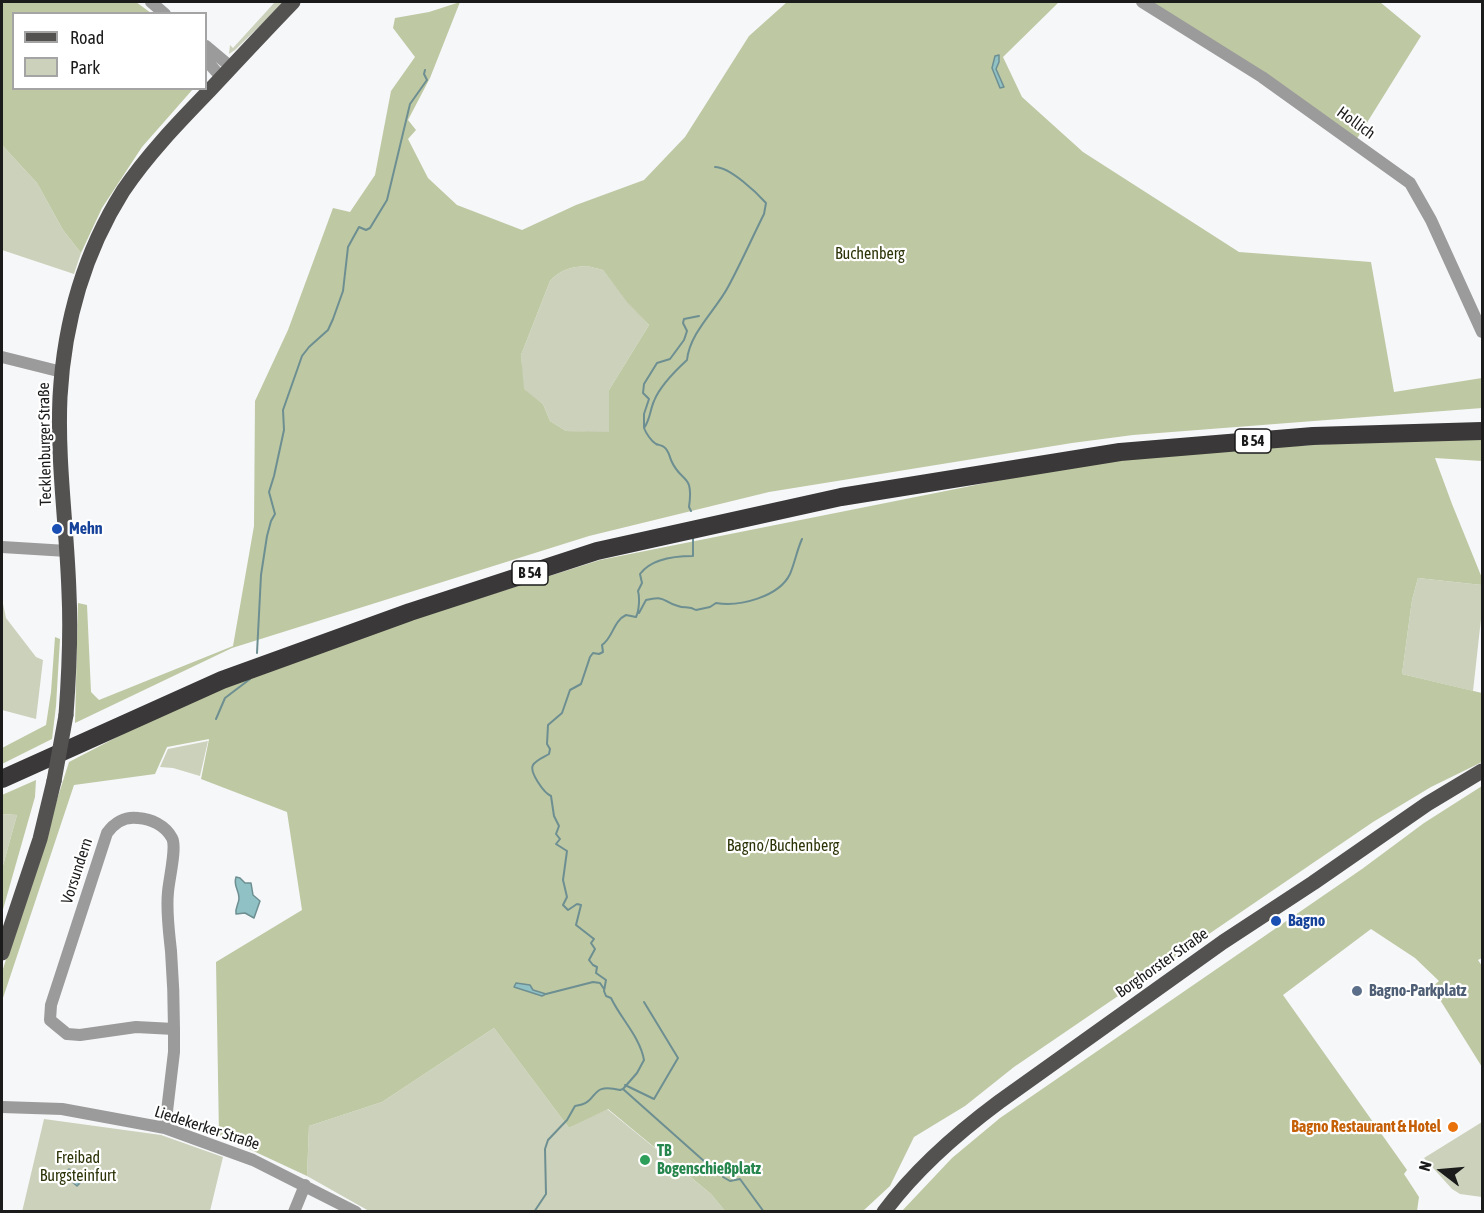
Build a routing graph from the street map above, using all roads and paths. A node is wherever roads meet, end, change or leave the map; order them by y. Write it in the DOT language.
graph roads {
  1 [pos="151,2"];
  2 [pos="293,2"];
  3 [pos="1142,2"];
  4 [pos="163,12"];
  5 [pos="207,47"];
  6 [pos="207,61"];
  7 [pos="226,72"];
  8 [pos="1482,332"];
  9 [pos="2,357"];
  10 [pos="62,372"];
  11 [pos="1482,423"];
  12 [pos="1482,431"];
  13 [pos="2,547"];
  14 [pos="66,551"];
  15 [pos="2,771"];
  16 [pos="1482,771"];
  17 [pos="2,779"];
  18 [pos="2,952"];
  19 [pos="174,1029"];
  20 [pos="2,1107"];
  21 [pos="165,1128"];
  22 [pos="305,1185"];
  23 [pos="335,1207"];
  24 [pos="294,1212"];
  25 [pos="356,1212"];
  26 [pos="884,1212"];
  1 -- 4 [label="street"];
  2 -- 7 [label="main road, Tecklenburger Straße"];
  3 -- 8 [label="street, Hollich"];
  5 -- 7 [label="street"];
  6 -- 7 [label="street"];
  7 -- 10 [label="main road, Tecklenburger Straße"];
  9 -- 10 [label="street"];
  10 -- 14 [label="main road, Tecklenburger Straße"];
  11 -- 15 [label="highway, B 54"];
  12 -- 17 [label="highway, B 54"];
  13 -- 14 [label="street"];
  14 -- 18 [label="main road, Tecklenburger Straße, bridge"];
  16 -- 26 [label="main road, Borghorster Straße"];
  19 -- 19 [label="street, Vorsundern"];
  19 -- 21 [label="street, Vorsundern"];
  20 -- 21 [label="street, Liedekerker Straße"];
  21 -- 22 [label="street, Liedekerker Straße"];
  22 -- 23 [label="street, Liedekerker Straße"];
  22 -- 24 [label="street"];
  23 -- 25 [label="street, Liedekerker Straße"];
}
